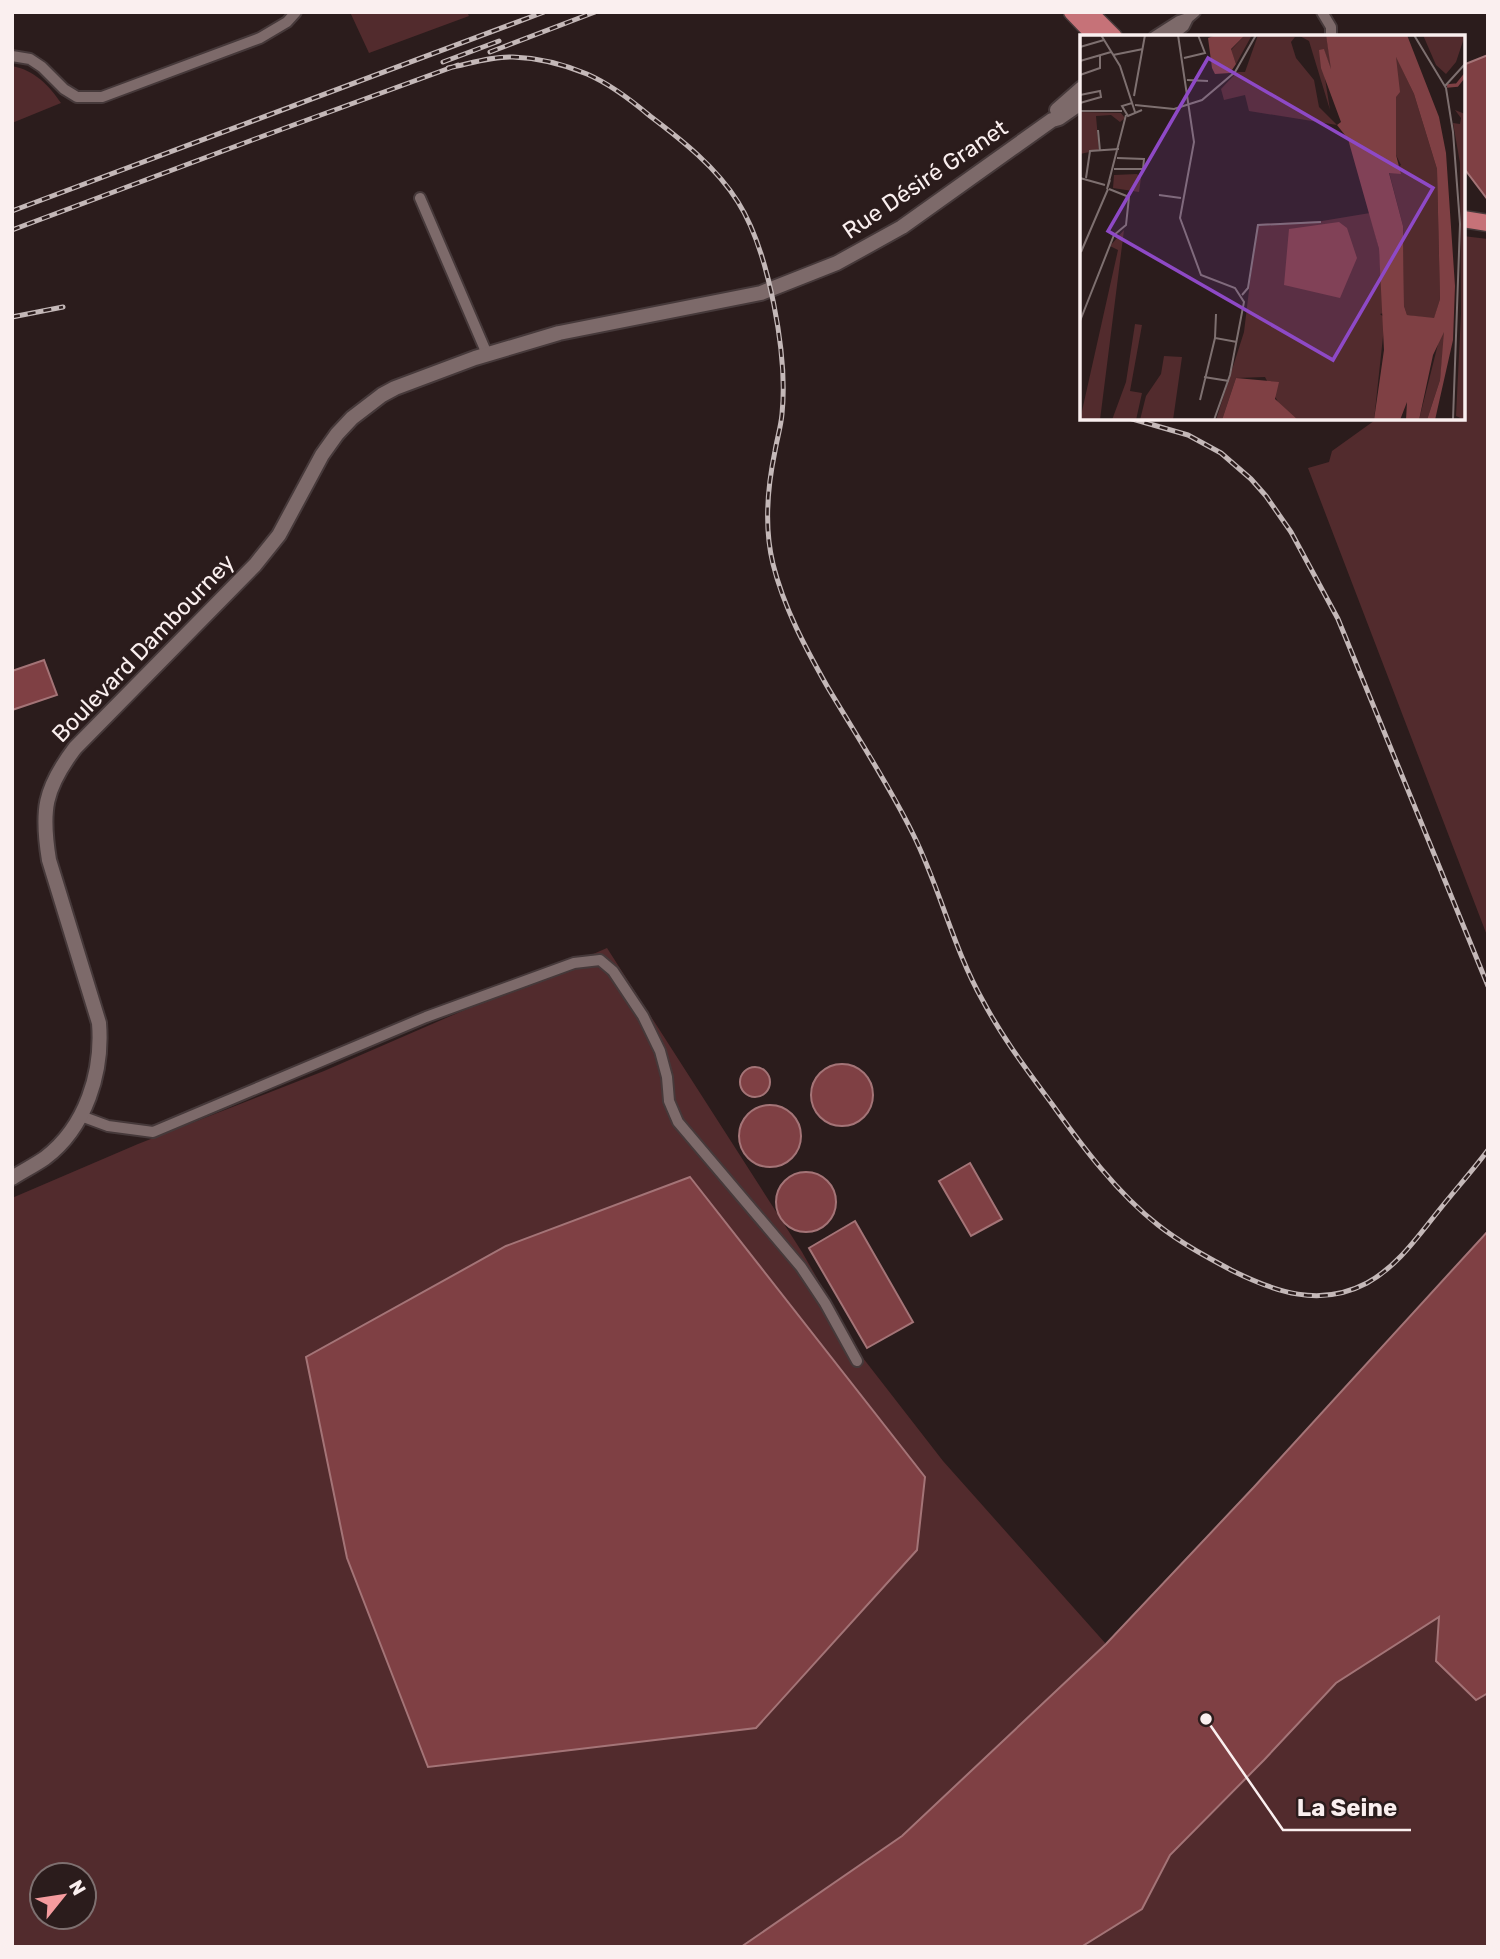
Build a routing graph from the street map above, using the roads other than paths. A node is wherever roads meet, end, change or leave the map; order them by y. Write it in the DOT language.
graph roads {
  1 [pos="296,12"];
  2 [pos="1072,12"];
  3 [pos="1089,12"];
  4 [pos="1322,12"];
  5 [pos="1191,15"];
  6 [pos="1094,35"];
  7 [pos="1112,35"];
  8 [pos="1157,35"];
  9 [pos="1173,35"];
  10 [pos="1331,35"];
  11 [pos="12,56"];
  12 [pos="1080,90"];
  13 [pos="1080,103"];
  14 [pos="1052,120"];
  15 [pos="420,198"];
  16 [pos="1465,209"];
  17 [pos="1488,213"];
  18 [pos="1465,219"];
  19 [pos="1488,223"];
  20 [pos="576,329"];
  21 [pos="487,354"];
  22 [pos="81,1116"];
  23 [pos="12,1178"];
  24 [pos="857,1361"];
  1 -- 11 [label="street"];
  2 -- 6 [label="main road"];
  3 -- 7 [label="main road"];
  4 -- 10 [label="street"];
  5 -- 8 [label="street"];
  5 -- 9 [label="street"];
  12 -- 14 [label="street, Rue Désiré Granet"];
  13 -- 14 [label="street, Rue Désiré Granet"];
  14 -- 20 [label="street, Rue Désiré Granet"];
  15 -- 21 [label="street"];
  16 -- 17 [label="main road"];
  18 -- 19 [label="main road"];
  20 -- 21 [label="street, Boulevard Dambourney"];
  21 -- 22 [label="street, Boulevard Dambourney"];
  22 -- 23 [label="street, Boulevard Dambourney"];
  22 -- 24 [label="street"];
}
